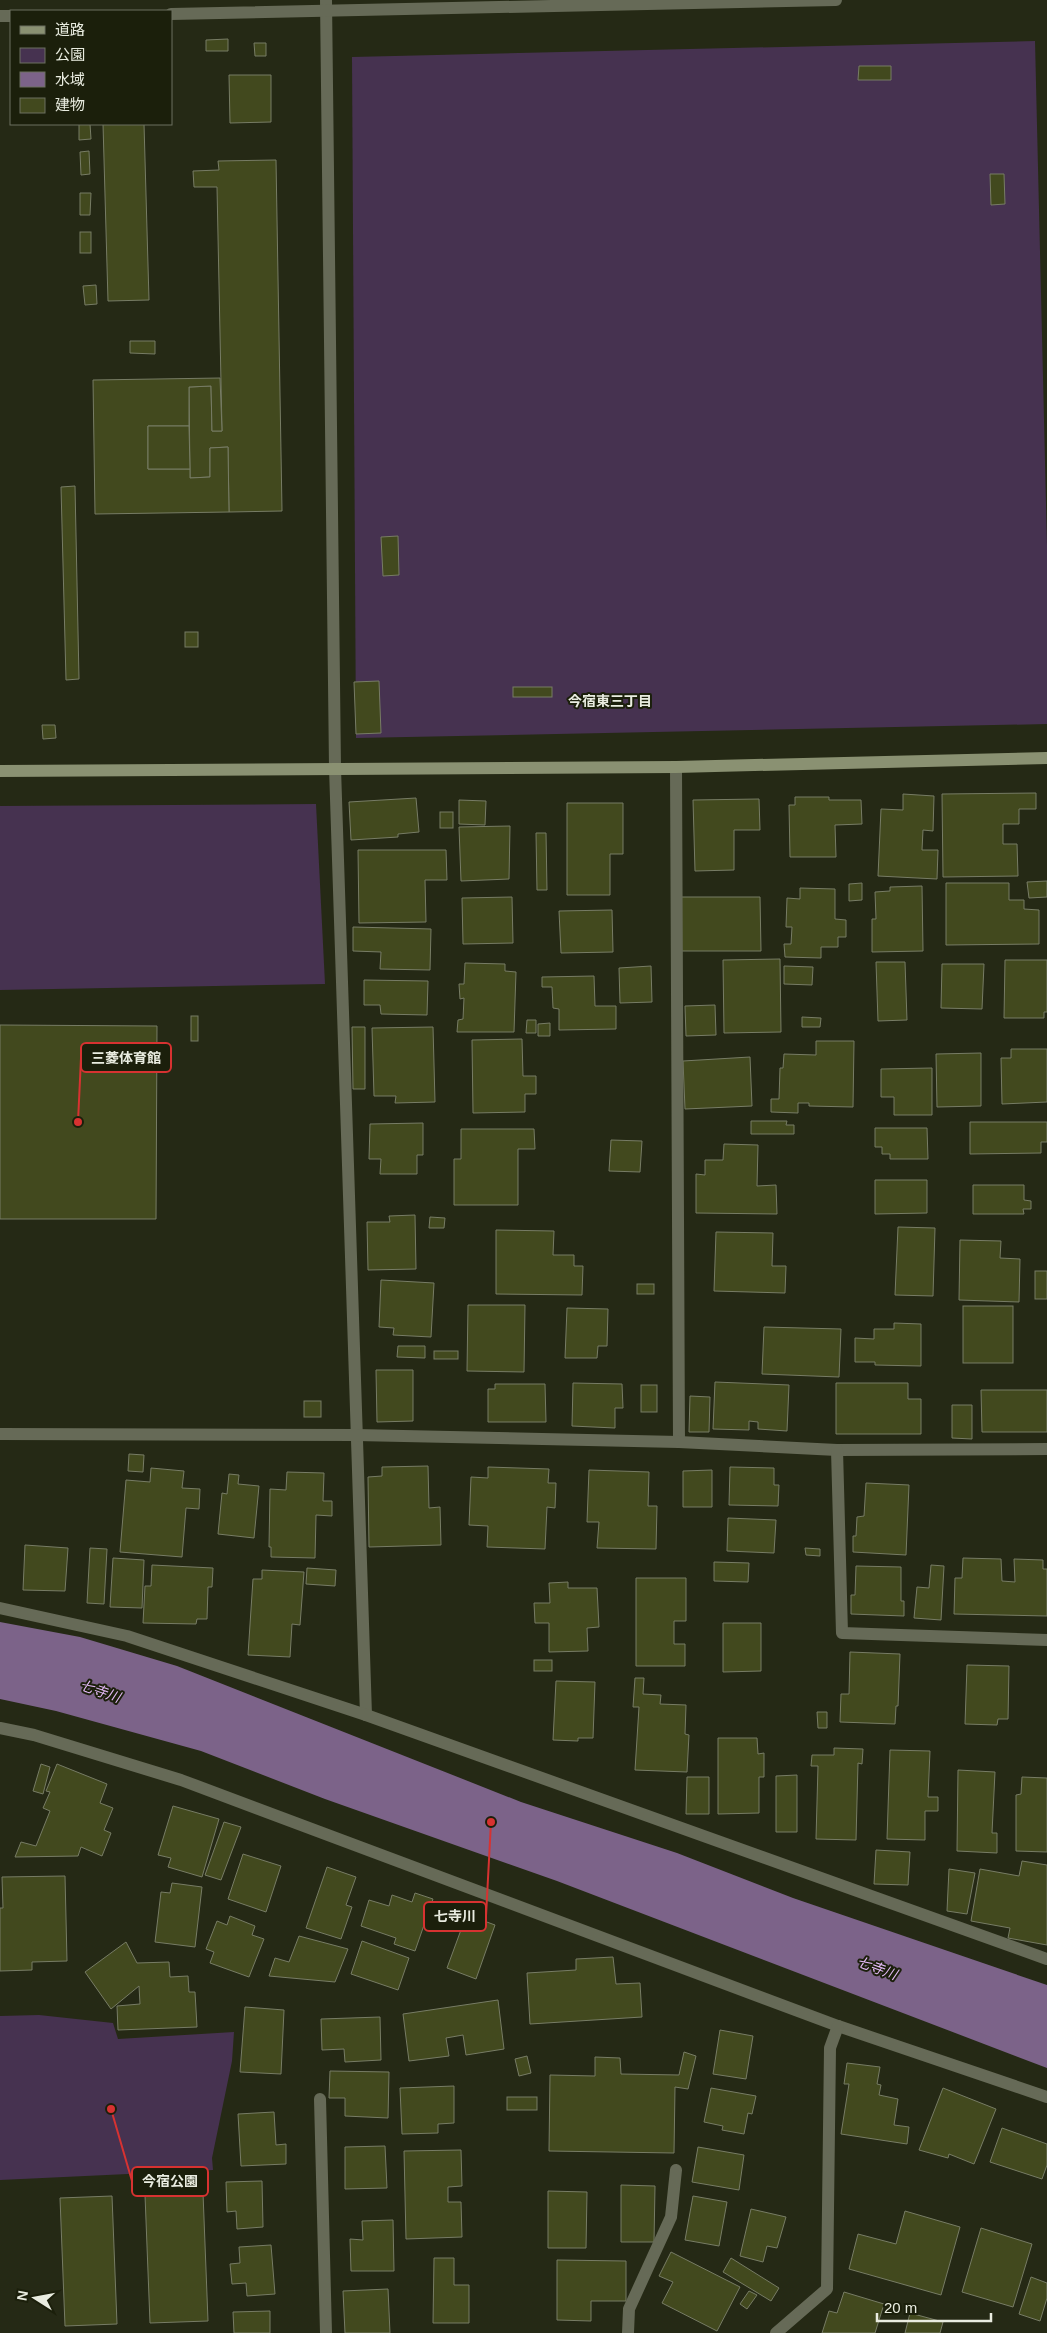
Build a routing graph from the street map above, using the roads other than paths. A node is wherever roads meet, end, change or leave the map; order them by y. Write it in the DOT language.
graph roads {
  1 [pos="836,0"];
  2 [pos="326,6"];
  3 [pos="172,14"];
  4 [pos="1047,758"];
  5 [pos="676,767"];
  6 [pos="335,768"];
  7 [pos="0,770"];
  8 [pos="0,1434"];
  9 [pos="356,1435"];
  10 [pos="679,1442"];
  11 [pos="1047,1449"];
  12 [pos="837,1450"];
  13 [pos="0,1608"];
  14 [pos="1047,1640"];
  15 [pos="366,1715"];
  16 [pos="0,1728"];
  17 [pos="1047,1959"];
  18 [pos="838,2026"];
  19 [pos="1047,2097"];
  20 [pos="320,2099"];
  21 [pos="676,2170"];
  22 [pos="326,2333"];
  23 [pos="628,2333"];
  24 [pos="776,2333"];
  1 -- 2 [label="street"];
  2 -- 3 [label="street"];
  2 -- 6 [label="street"];
  4 -- 5 [label="street"];
  5 -- 6 [label="street"];
  5 -- 10 [label="street"];
  6 -- 7 [label="street"];
  6 -- 9 [label="street"];
  8 -- 9 [label="street"];
  9 -- 10 [label="street"];
  9 -- 15 [label="street"];
  10 -- 12 [label="street"];
  11 -- 12 [label="street"];
  12 -- 14 [label="street"];
  13 -- 15 [label="street"];
  15 -- 17 [label="street"];
  16 -- 18 [label="street"];
  18 -- 19 [label="street"];
  18 -- 24 [label="street"];
  20 -- 22 [label="street"];
  21 -- 23 [label="street"];
}
